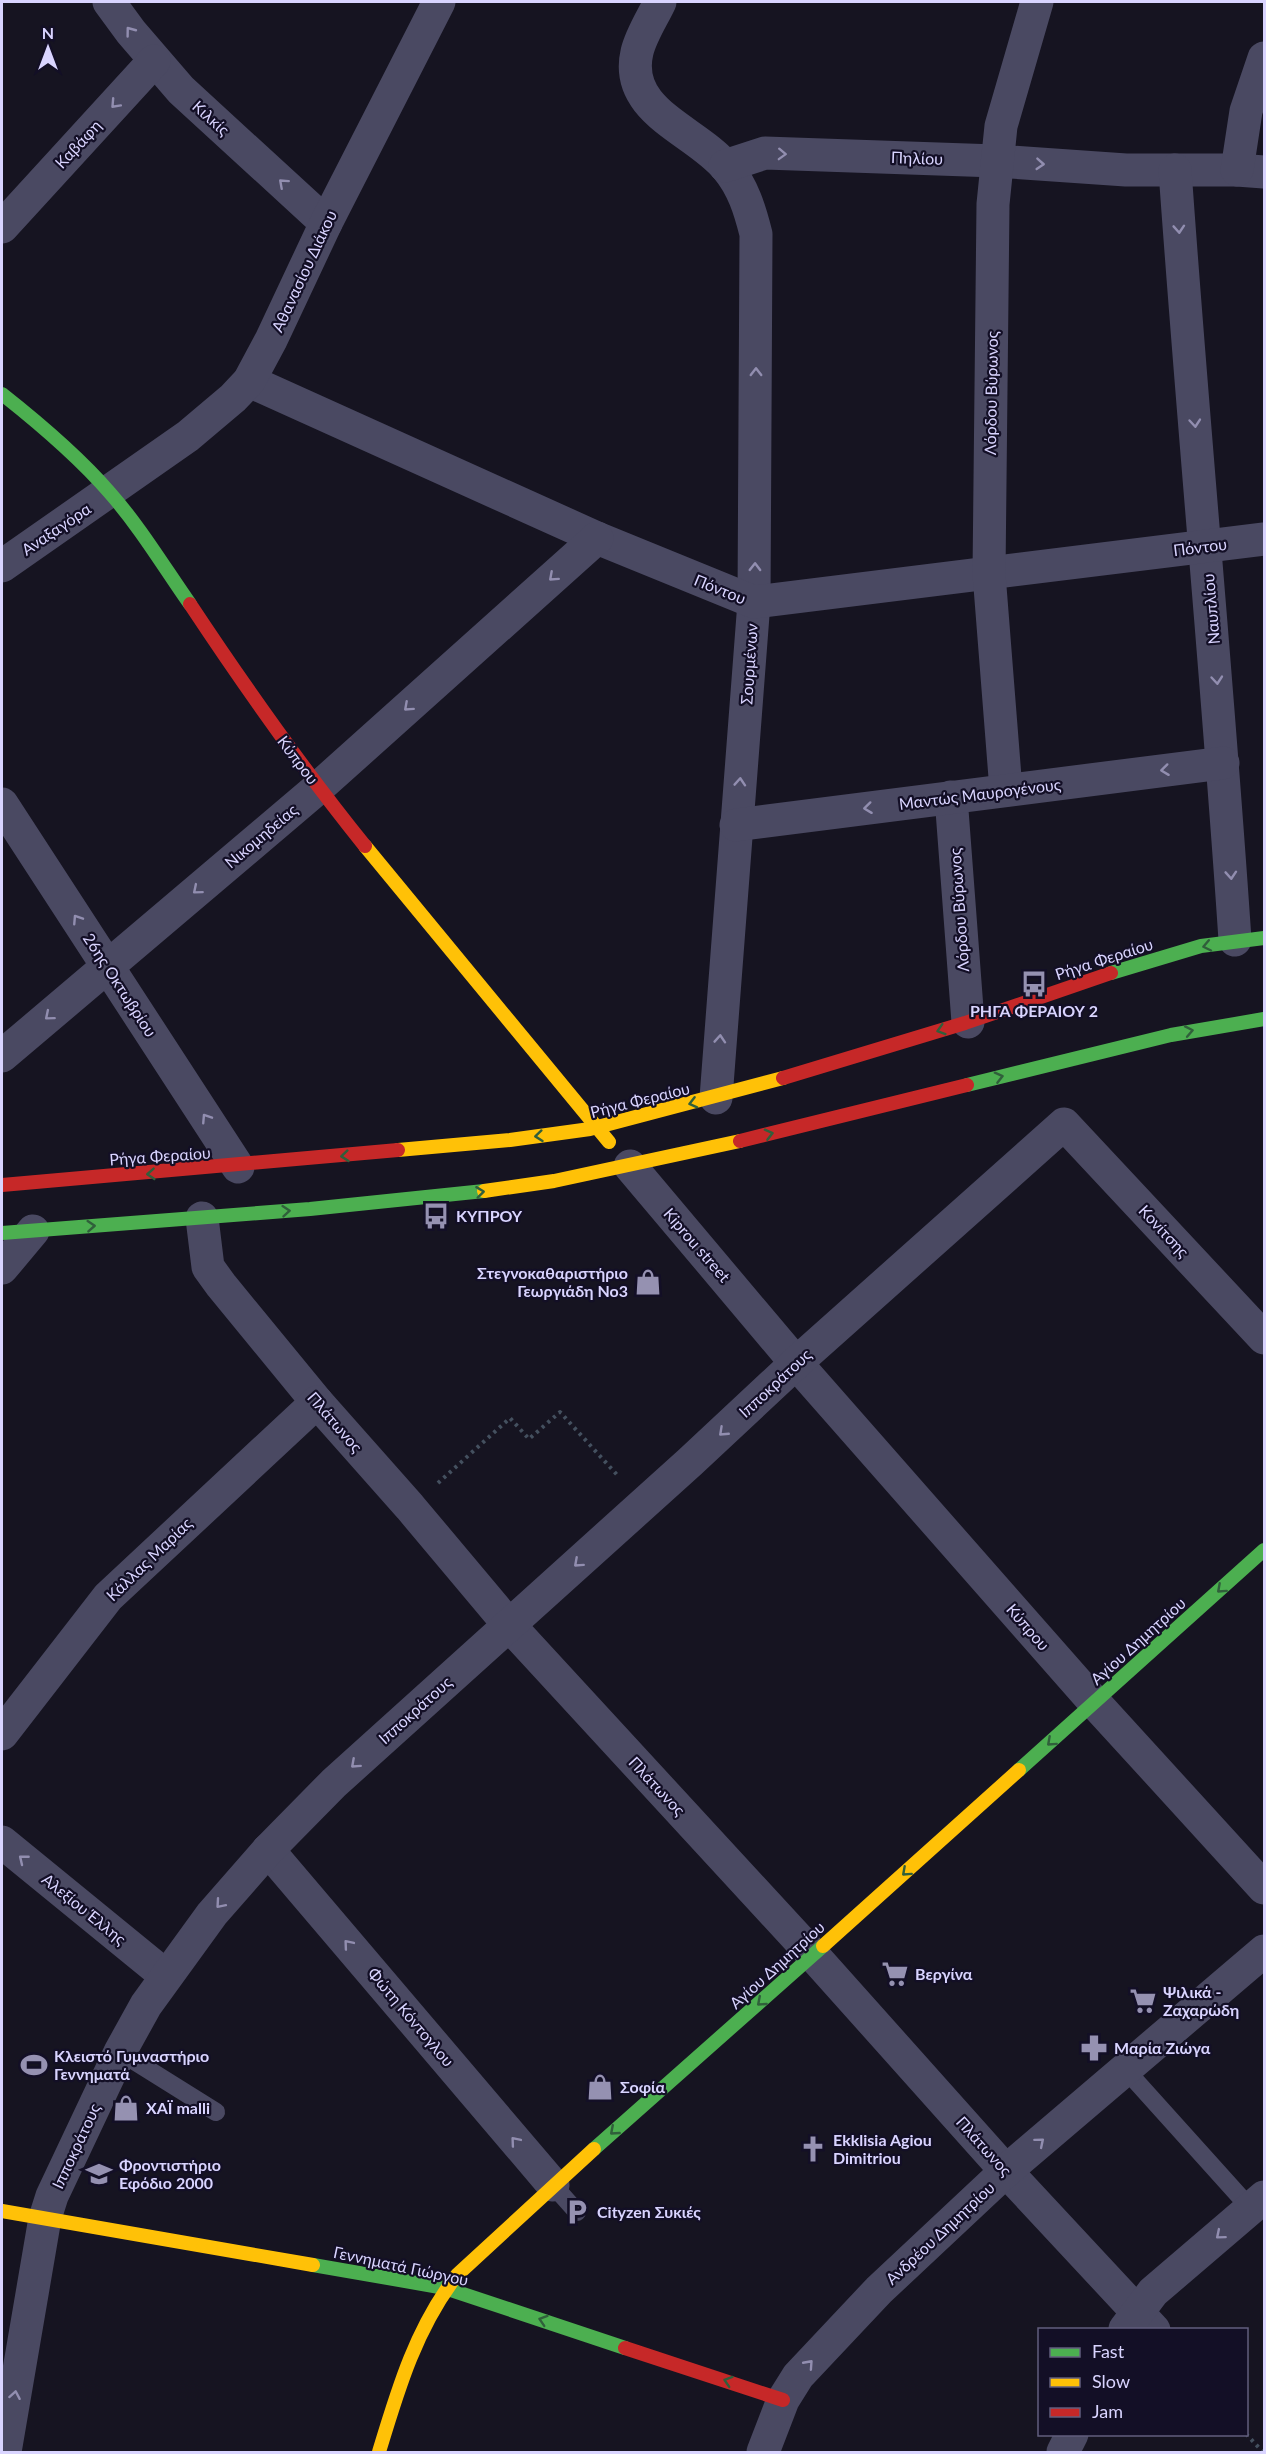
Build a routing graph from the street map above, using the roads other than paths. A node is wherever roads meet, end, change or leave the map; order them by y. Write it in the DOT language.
graph roads {
  1 [pos="109,2"];
  2 [pos="439,2"];
  3 [pos="660,2"];
  4 [pos="1037,2"];
  5 [pos="1264,58"];
  6 [pos="154,61"];
  7 [pos="996,161"];
  8 [pos="725,166"];
  9 [pos="1175,170"];
  10 [pos="1251,171"];
  11 [pos="326,223"];
  12 [pos="2,227"];
  13 [pos="249,381"];
  14 [pos="2,394"];
  15 [pos="110,492"];
  16 [pos="597,538"];
  17 [pos="1264,538"];
  18 [pos="1206,547"];
  19 [pos="2,566"];
  20 [pos="989,574"];
  21 [pos="754,602"];
  22 [pos="1223,763"];
  23 [pos="318,788"];
  24 [pos="1006,790"];
  25 [pos="951,797"];
  26 [pos="2,804"];
  27 [pos="736,825"];
  28 [pos="1250,939"];
  29 [pos="108,966"];
  30 [pos="1264,1020"];
  31 [pos="968,1022"];
  32 [pos="2,1056"];
  33 [pos="716,1098"];
  34 [pos="1064,1124"];
  35 [pos="597,1128"];
  36 [pos="630,1166"];
  37 [pos="238,1167"];
  38 [pos="2,1185"];
  39 [pos="202,1218"];
  40 [pos="17,1232"];
  41 [pos="2,1268"];
  42 [pos="1264,1338"];
  43 [pos="796,1363"];
  44 [pos="317,1402"];
  45 [pos="1264,1550"];
  46 [pos="509,1625"];
  47 [pos="1095,1703"];
  48 [pos="2,1734"];
  49 [pos="2,1842"];
  50 [pos="268,1850"];
  51 [pos="1264,1888"];
  52 [pos="1264,1951"];
  53 [pos="813,1955"];
  54 [pos="166,1976"];
  55 [pos="120,2052"];
  56 [pos="1125,2069"];
  57 [pos="216,2112"];
  58 [pos="1006,2171"];
  59 [pos="553,2185"];
  60 [pos="1258,2203"];
  61 [pos="2,2211"];
  62 [pos="577,2212"];
  63 [pos="45,2218"];
  64 [pos="445,2288"];
  65 [pos="1139,2324"];
  66 [pos="783,2400"];
  67 [pos="1071,2436"];
  68 [pos="5,2452"];
  69 [pos="379,2452"];
  70 [pos="763,2452"];
  71 [pos="1063,2452"];
  6 -- 1 [label="street, Κιλκίς, one-way"];
  2 -- 11 [label="street, Αθανασίου Διάκου"];
  3 -- 8 [label="street"];
  4 -- 7 [label="street, Λόρδου Βύρωνος"];
  5 -- 10 [label="street"];
  11 -- 6 [label="street, Κιλκίς, one-way"];
  6 -- 12 [label="street, Καβάφη, one-way"];
  8 -- 7 [label="street, Πηλίου, one-way"];
  7 -- 9 [label="street, Πηλίου, one-way"];
  7 -- 20 [label="street, Λόρδου Βύρωνος"];
  21 -- 8 [label="street, Σουρμένων, one-way"];
  9 -- 10 [label="street, Πηλίου"];
  9 -- 18 [label="street, Ναυπλίου, one-way"];
  11 -- 13 [label="street, Αθανασίου Διάκου"];
  13 -- 15 [label="street, Αθανασίου Διάκου"];
  13 -- 16 [label="street, Πόντου"];
  14 -- 15 [label="street, Κύπρου"];
  15 -- 19 [label="street, Αναξαγόρα"];
  15 -- 23 [label="street, Κύπρου"];
  16 -- 21 [label="street, Πόντου"];
  16 -- 23 [label="street, Νικομηδείας, one-way"];
  17 -- 18 [label="street, Πόντου"];
  18 -- 20 [label="street, Πόντου"];
  18 -- 22 [label="street, Ναυπλίου, one-way"];
  20 -- 21 [label="street, Πόντου"];
  20 -- 24 [label="street, Λόρδου Βύρωνος"];
  27 -- 21 [label="street, Σουρμένων, one-way"];
  22 -- 24 [label="street, Μαντώς Μαυρογένους, one-way"];
  22 -- 28 [label="street, Ναυπλίου, one-way"];
  23 -- 29 [label="street, Νικομηδείας, one-way"];
  23 -- 35 [label="street, Κύπρου"];
  24 -- 25 [label="street, Μαντώς Μαυρογένους"];
  25 -- 27 [label="street, Μαντώς Μαυρογένους, one-way"];
  25 -- 31 [label="street, Λόρδου Βύρωνος"];
  29 -- 26 [label="street, 26ης Οκτωβρίου, one-way"];
  33 -- 27 [label="street, Σουρμένων, one-way"];
  28 -- 31 [label="street, Ρήγα Φεραίου, one-way"];
  29 -- 32 [label="street, Νικομηδείας, one-way"];
  37 -- 29 [label="street, 26ης Οκτωβρίου, one-way"];
  36 -- 30 [label="street, one-way"];
  31 -- 33 [label="street, Ρήγα Φεραίου, one-way"];
  33 -- 35 [label="street, Ρήγα Φεραίου, one-way"];
  34 -- 42 [label="street, Κονίτσης"];
  34 -- 43 [label="street, Ιπποκράτους"];
  35 -- 36 [label="street, Kiprou street"];
  35 -- 37 [label="street, Ρήγα Φεραίου, one-way"];
  39 -- 36 [label="street, one-way"];
  36 -- 43 [label="street, Kiprou street"];
  37 -- 38 [label="street, Ρήγα Φεραίου, one-way"];
  40 -- 39 [label="street, one-way"];
  39 -- 44 [label="street, Πλάτωνος"];
  40 -- 41 [label="street"];
  43 -- 46 [label="street, Ιπποκράτους, one-way"];
  43 -- 47 [label="street, Κύπρου"];
  44 -- 46 [label="street, Πλάτωνος"];
  44 -- 48 [label="street, Κάλλας Μαρίας"];
  45 -- 47 [label="street, Αγίου Δημητρίου, one-way"];
  46 -- 50 [label="street, Ιπποκράτους, one-way"];
  46 -- 53 [label="street, Πλάτωνος"];
  47 -- 51 [label="street, Κύπρου"];
  47 -- 53 [label="street, Αγίου Δημητρίου, one-way"];
  54 -- 49 [label="street, Αλεξίου Έλλης, one-way"];
  50 -- 54 [label="street, Ιπποκράτους, one-way"];
  59 -- 50 [label="street, Φώτη Κόντογλου, one-way"];
  52 -- 56 [label="street, Ανδρέου Δημητρίου"];
  53 -- 58 [label="street, Πλάτωνος"];
  53 -- 59 [label="street, Αγίου Δημητρίου, one-way"];
  54 -- 55 [label="street, Ιπποκράτους"];
  55 -- 57 [label="lane"];
  55 -- 63 [label="street, Ιπποκράτους"];
  58 -- 56 [label="street, Ανδρέου Δημητρίου, one-way"];
  56 -- 60 [label="lane"];
  58 -- 65 [label="street, Πλάτωνος"];
  66 -- 58 [label="street, Ανδρέου Δημητρίου, one-way"];
  59 -- 62 [label="lane"];
  59 -- 64 [label="street, Αγίου Δημητρίου"];
  60 -- 65 [label="street, one-way"];
  61 -- 63 [label="street, Γεννηματά Γιώργου"];
  63 -- 64 [label="street, Γεννηματά Γιώργου"];
  68 -- 63 [label="street, Ιπποκράτους, one-way"];
  66 -- 64 [label="street, Γεννηματά Γιώργου, one-way"];
  64 -- 69 [label="street, Αγίου Δημητρίου"];
  66 -- 70 [label="street, Ανδρέου Δημητρίου"];
  67 -- 71 [label="street"];
}
